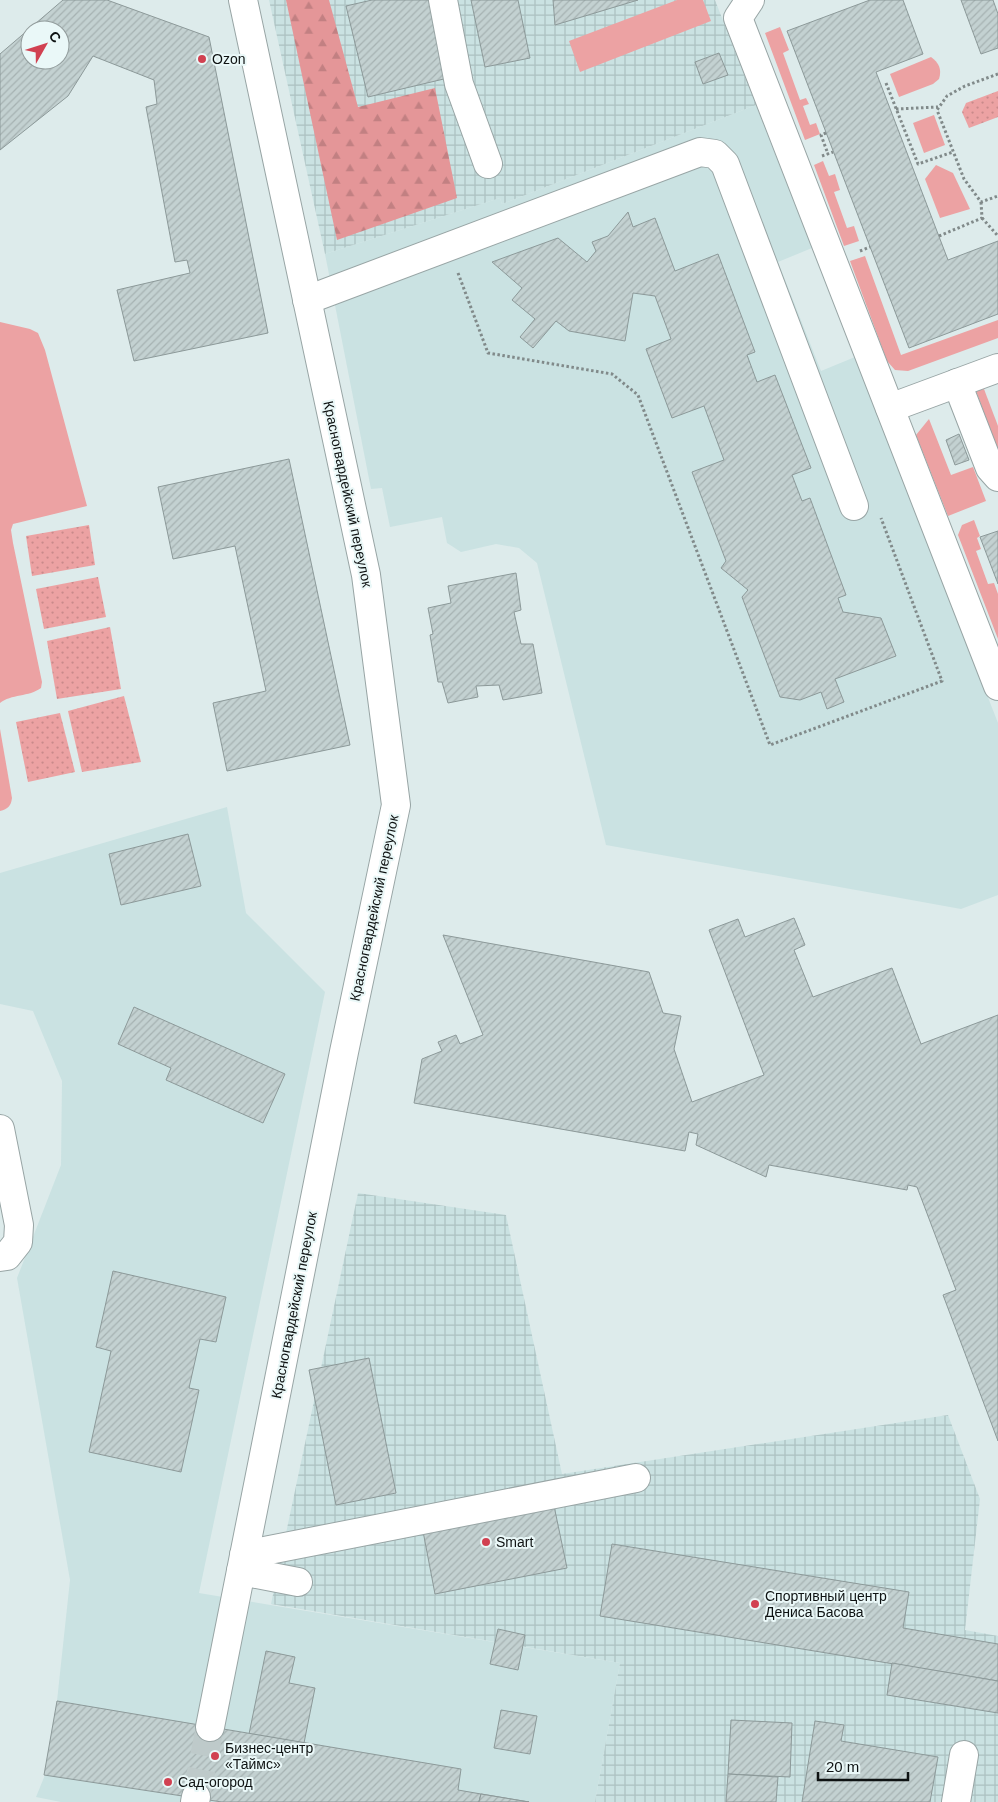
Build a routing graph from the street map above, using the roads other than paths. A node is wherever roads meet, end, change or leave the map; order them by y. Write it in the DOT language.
graph roads {
  1 [pos="243,0"];
  2 [pos="443,0"];
  3 [pos="750,0"];
  4 [pos="488,164"];
  5 [pos="307,300"];
  6 [pos="998,368"];
  7 [pos="957,383"];
  8 [pos="890,408"];
  9 [pos="998,477"];
  10 [pos="854,506"];
  11 [pos="998,686"];
  12 [pos="0,1129"];
  13 [pos="0,1257"];
  14 [pos="636,1478"];
  15 [pos="243,1563"];
  16 [pos="298,1582"];
  17 [pos="210,1727"];
  18 [pos="964,1755"];
  19 [pos="956,1802"];
  1 -- 5 [label="street, Красногвардейский переулок"];
  2 -- 4 [label="street"];
  3 -- 8 [label="street"];
  5 -- 10 [label="street"];
  5 -- 15 [label="street, Красногвардейский переулок"];
  6 -- 7 [label="street"];
  7 -- 8 [label="street"];
  7 -- 9 [label="street"];
  8 -- 11 [label="street"];
  12 -- 13 [label="street"];
  14 -- 15 [label="street"];
  15 -- 16 [label="street"];
  15 -- 17 [label="street, Красногвардейский переулок"];
  18 -- 19 [label="street"];
}
